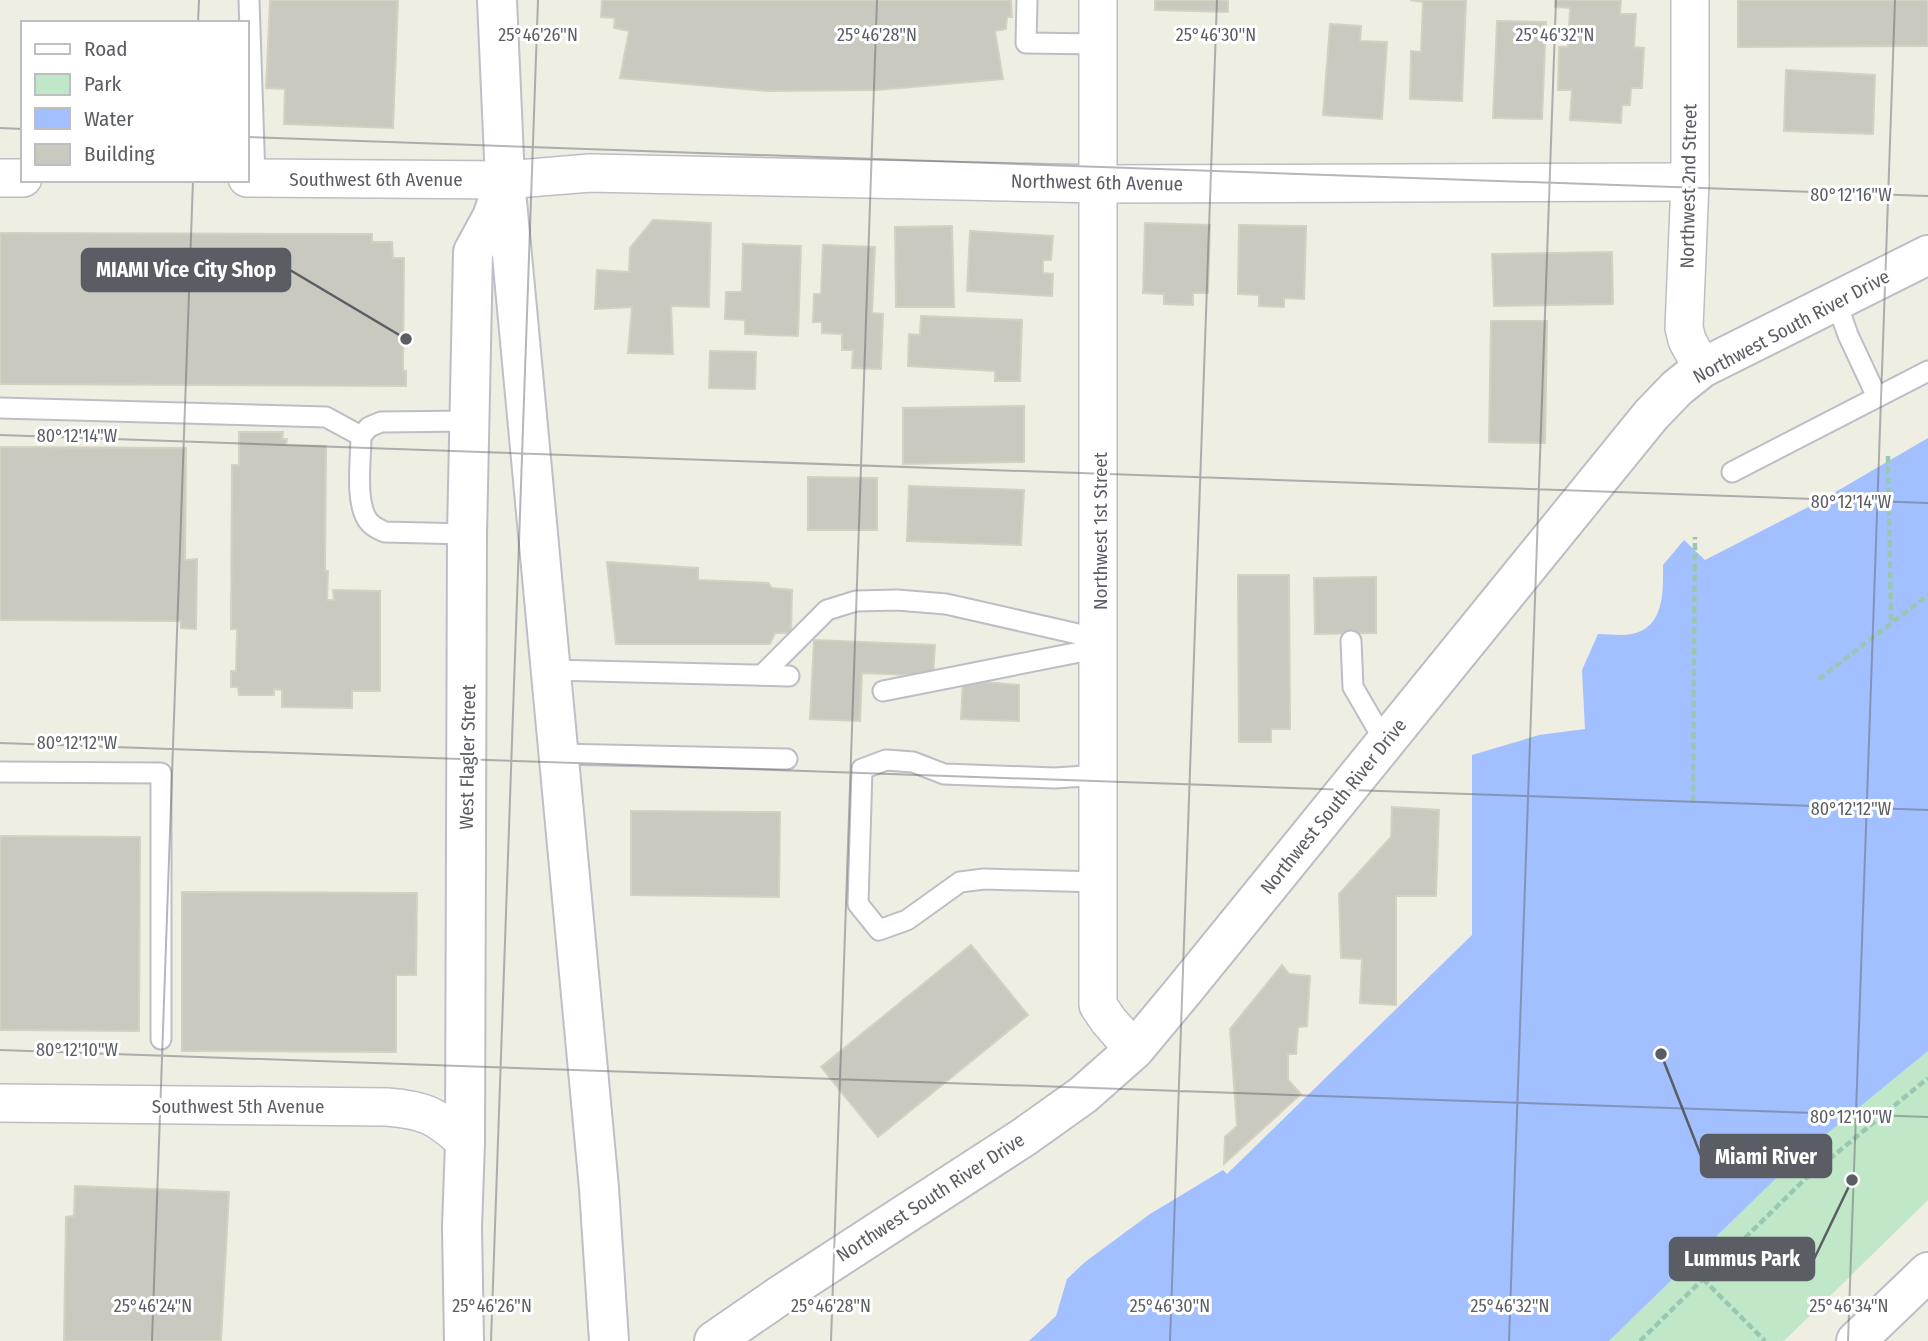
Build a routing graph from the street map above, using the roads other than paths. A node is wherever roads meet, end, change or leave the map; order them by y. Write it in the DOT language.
graph roads {
  1 [pos="249,0"];
  2 [pos="496,0"];
  3 [pos="1027,0"];
  4 [pos="1098,0"];
  5 [pos="1690,0"];
  6 [pos="1098,44"];
  7 [pos="0,178"];
  8 [pos="21,178"];
  9 [pos="251,178"];
  10 [pos="505,180"];
  11 [pos="1690,182"];
  12 [pos="1100,184"];
  13 [pos="1928,255"];
  14 [pos="1836,301"];
  15 [pos="1702,368"];
  16 [pos="1928,371"];
  17 [pos="1877,397"];
  18 [pos="0,408"];
  19 [pos="470,421"];
  20 [pos="361,436"];
  21 [pos="1732,472"];
  22 [pos="467,534"];
  23 [pos="1350,641"];
  24 [pos="1100,643"];
  25 [pos="551,670"];
  26 [pos="762,675"];
  27 [pos="789,676"];
  28 [pos="883,691"];
  29 [pos="1385,742"];
  30 [pos="558,754"];
  31 [pos="787,759"];
  32 [pos="0,772"];
  33 [pos="1100,775"];
  34 [pos="1100,882"];
  35 [pos="161,1039"];
  36 [pos="1133,1051"];
  37 [pos="0,1104"];
  38 [pos="465,1142"];
  39 [pos="1928,1272"];
  40 [pos="464,1341"];
  41 [pos="609,1341"];
  42 [pos="714,1341"];
  43 [pos="1856,1341"];
  1 -- 9 [label="lane"];
  2 -- 10 [label="street, West Flagler Street"];
  3 -- 6 [label="lane"];
  4 -- 6 [label="street, Northwest 1st Street"];
  5 -- 11 [label="street, Northwest 2nd Street"];
  6 -- 12 [label="street, Northwest 1st Street"];
  7 -- 8 [label="street"];
  9 -- 10 [label="street, Southwest 6th Avenue"];
  10 -- 12 [label="street, Northwest 6th Avenue"];
  10 -- 19 [label="street, West Flagler Street"];
  10 -- 25 [label="street, West Flagler Street"];
  11 -- 12 [label="street, Northwest 6th Avenue"];
  11 -- 15 [label="street, Northwest 2nd Street"];
  12 -- 24 [label="street, Northwest 1st Street"];
  13 -- 14 [label="street, Northwest South River Drive"];
  14 -- 15 [label="street, Northwest South River Drive"];
  14 -- 17 [label="lane"];
  15 -- 29 [label="street, Northwest South River Drive"];
  16 -- 17 [label="lane"];
  17 -- 21 [label="lane"];
  18 -- 20 [label="lane"];
  19 -- 20 [label="lane"];
  19 -- 22 [label="street, West Flagler Street"];
  20 -- 22 [label="lane"];
  22 -- 38 [label="street, West Flagler Street"];
  23 -- 29 [label="lane"];
  24 -- 26 [label="lane"];
  24 -- 28 [label="lane"];
  24 -- 33 [label="street, Northwest 1st Street"];
  25 -- 26 [label="lane"];
  25 -- 30 [label="street, West Flagler Street"];
  26 -- 27 [label="lane"];
  29 -- 36 [label="street, Northwest South River Drive"];
  30 -- 31 [label="lane"];
  30 -- 41 [label="street, West Flagler Street"];
  32 -- 35 [label="lane"];
  33 -- 34 [label="street, Northwest 1st Street"];
  33 -- 34 [label="lane"];
  34 -- 36 [label="street, Northwest 1st Street"];
  36 -- 42 [label="street, Northwest South River Drive"];
  37 -- 38 [label="street, Southwest 5th Avenue"];
  38 -- 40 [label="street, West Flagler Street"];
  39 -- 43 [label="street"];
}
